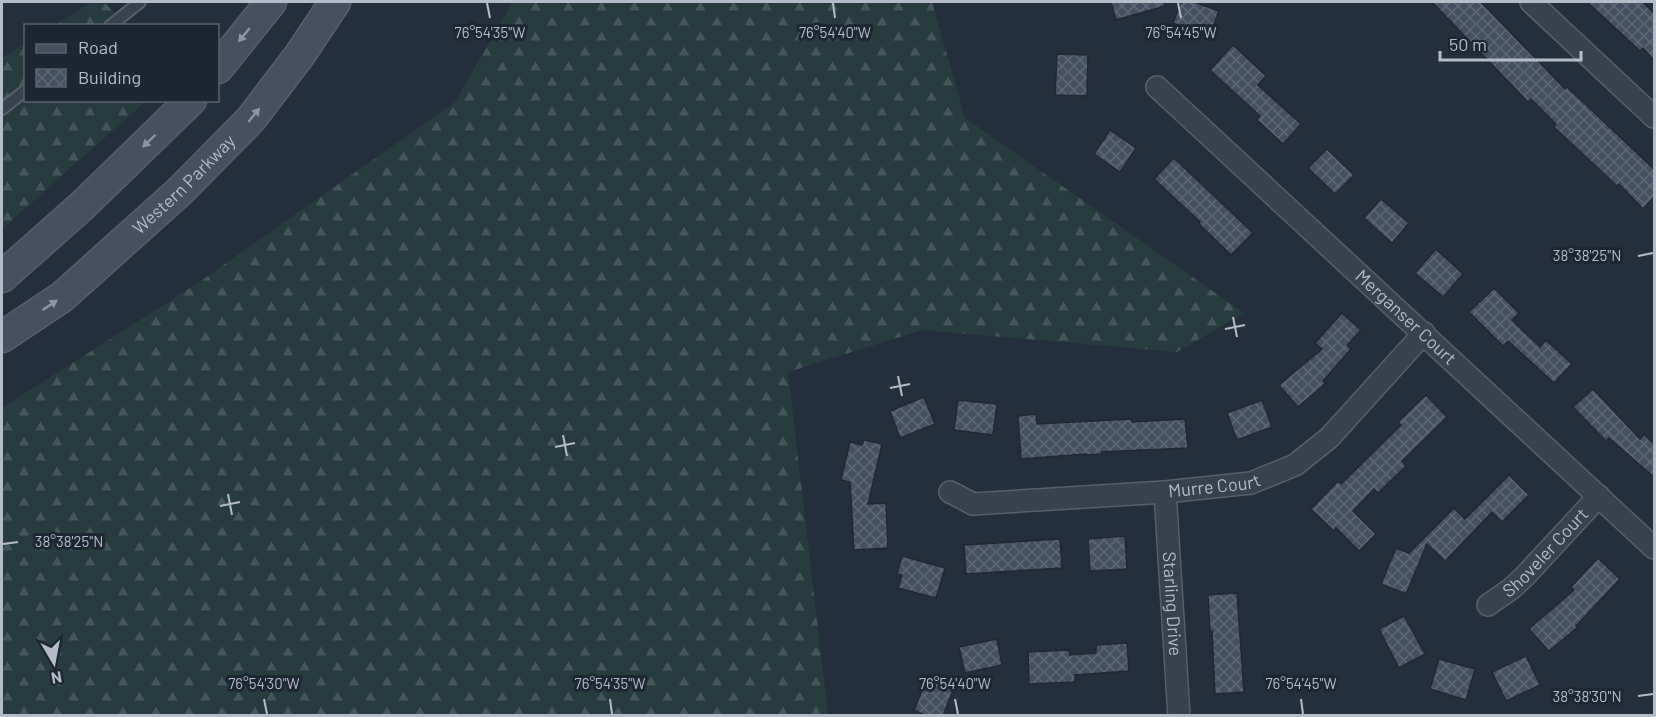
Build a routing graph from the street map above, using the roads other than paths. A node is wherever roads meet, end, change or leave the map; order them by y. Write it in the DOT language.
graph roads {
  1 [pos="140,2"];
  2 [pos="271,2"];
  3 [pos="336,2"];
  4 [pos="1531,2"];
  5 [pos="112,24"];
  6 [pos="219,67"];
  7 [pos="1157,87"];
  8 [pos="24,92"];
  9 [pos="190,102"];
  10 [pos="2,109"];
  11 [pos="1654,115"];
  12 [pos="2,277"];
  13 [pos="1424,333"];
  14 [pos="2,337"];
  15 [pos="950,492"];
  16 [pos="1165,492"];
  17 [pos="1599,496"];
  18 [pos="1654,548"];
  19 [pos="1488,605"];
  20 [pos="1179,716"];
  1 -- 5 [label="lane"];
  2 -- 6 [label="main road, one-way"];
  14 -- 3 [label="main road, Western Parkway, one-way"];
  4 -- 11 [label="street"];
  7 -- 13 [label="street, Merganser Court"];
  8 -- 10 [label="lane"];
  9 -- 12 [label="main road, one-way"];
  13 -- 16 [label="street, Murre Court"];
  13 -- 17 [label="street, Merganser Court"];
  15 -- 16 [label="street, Murre Court"];
  16 -- 20 [label="street, Starling Drive"];
  17 -- 18 [label="street, Merganser Court"];
  17 -- 19 [label="street, Shoveler Court"];
}
